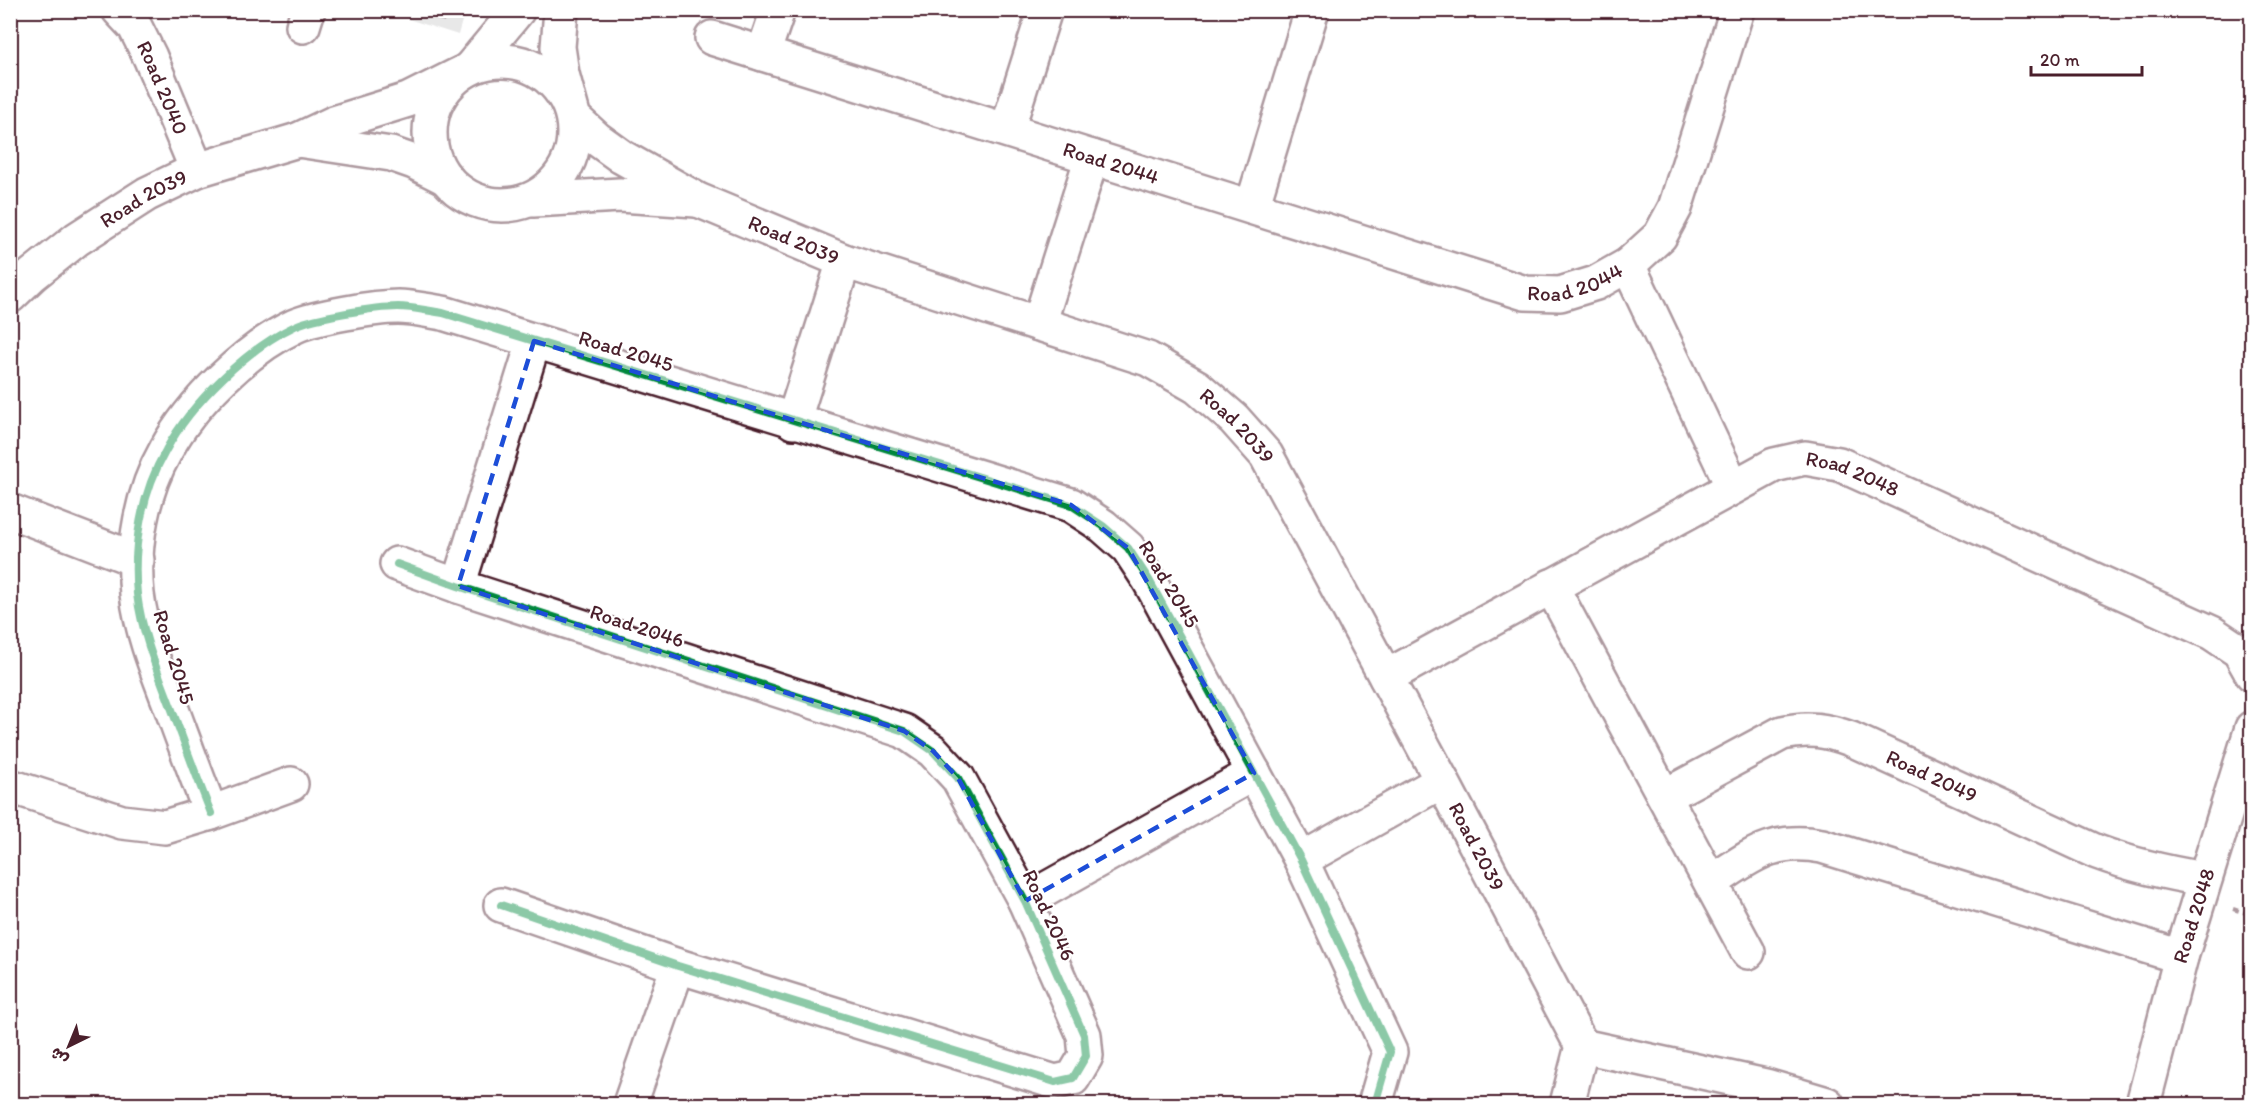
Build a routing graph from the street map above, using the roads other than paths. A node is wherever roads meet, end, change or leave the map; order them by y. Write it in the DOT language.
graph roads {
  1 [pos="119,10"];
  2 [pos="518,10"];
  3 [pos="561,10"];
  4 [pos="778,10"];
  5 [pos="1045,10"];
  6 [pos="1312,10"];
  7 [pos="1737,10"];
  8 [pos="712,38"];
  9 [pos="763,54"];
  10 [pos="464,71"];
  11 [pos="574,118"];
  12 [pos="1006,130"];
  13 [pos="298,140"];
  14 [pos="1092,157"];
  15 [pos="197,170"];
  16 [pos="446,178"];
  17 [pos="533,200"];
  18 [pos="698,200"];
  19 [pos="1252,207"];
  20 [pos="844,261"];
  21 [pos="1628,265"];
  22 [pos="10,296"];
  23 [pos="1039,324"];
  24 [pos="534,341"];
  25 [pos="793,422"];
  26 [pos="1733,487"];
  27 [pos="10,511"];
  28 [pos="137,560"];
  29 [pos="397,564"];
  30 [pos="458,586"];
  31 [pos="1551,586"];
  32 [pos="2252,674"];
  33 [pos="1386,677"];
  34 [pos="2252,728"];
  35 [pos="1254,773"];
  36 [pos="1442,781"];
  37 [pos="291,784"];
  38 [pos="10,786"];
  39 [pos="1665,796"];
  40 [pos="211,813"];
  41 [pos="1300,860"];
  42 [pos="2204,879"];
  43 [pos="1711,882"];
  44 [pos="1025,901"];
  45 [pos="501,905"];
  46 [pos="1748,952"];
  47 [pos="2181,957"];
  48 [pos="678,966"];
  49 [pos="1582,1046"];
  50 [pos="630,1104"];
  51 [pos="1375,1104"];
  52 [pos="1567,1104"];
  53 [pos="1827,1104"];
  54 [pos="2143,1104"];
  1 -- 15 [label="street, Road 2040"];
  2 -- 10 [label="street"];
  3 -- 11 [label="street"];
  4 -- 9 [label="street"];
  5 -- 12 [label="street"];
  6 -- 19 [label="street"];
  7 -- 21 [label="street, Road 2044"];
  8 -- 9 [label="street, Road 2044"];
  9 -- 12 [label="street, Road 2044"];
  10 -- 11 [label="street"];
  10 -- 13 [label="street, Road 2039"];
  10 -- 16 [label="street"];
  11 -- 17 [label="street"];
  11 -- 18 [label="street, Road 2039"];
  12 -- 14 [label="street, Road 2044"];
  13 -- 15 [label="street, Road 2039"];
  13 -- 16 [label="street, Road 2039"];
  14 -- 19 [label="street, Road 2044"];
  14 -- 23 [label="street"];
  15 -- 22 [label="street, Road 2039"];
  16 -- 17 [label="street"];
  17 -- 18 [label="street, Road 2039"];
  18 -- 20 [label="street, Road 2039"];
  19 -- 21 [label="street, Road 2044"];
  20 -- 23 [label="street, Road 2039"];
  20 -- 25 [label="street"];
  21 -- 26 [label="street"];
  23 -- 33 [label="street, Road 2039"];
  24 -- 25 [label="street, Road 2045"];
  24 -- 28 [label="street, Road 2045"];
  24 -- 30 [label="street"];
  25 -- 35 [label="street, Road 2045"];
  26 -- 31 [label="street, Road 2048"];
  26 -- 32 [label="street, Road 2048"];
  27 -- 28 [label="street"];
  28 -- 40 [label="street, Road 2045"];
  29 -- 30 [label="street, Road 2046"];
  30 -- 44 [label="street, Road 2046"];
  31 -- 33 [label="street, Road 2048"];
  31 -- 39 [label="street"];
  33 -- 36 [label="street, Road 2039"];
  34 -- 42 [label="street, Road 2048"];
  35 -- 41 [label="street, Road 2045"];
  35 -- 44 [label="street, Road 2046"];
  36 -- 41 [label="street"];
  36 -- 49 [label="street, Road 2039"];
  37 -- 40 [label="street"];
  38 -- 40 [label="street"];
  39 -- 42 [label="street, Road 2049"];
  39 -- 43 [label="street"];
  41 -- 51 [label="street, Road 2045"];
  42 -- 47 [label="street, Road 2048"];
  43 -- 46 [label="street"];
  43 -- 47 [label="street"];
  44 -- 48 [label="street, Road 2046"];
  45 -- 48 [label="street, Road 2046"];
  47 -- 54 [label="street, Road 2048"];
  48 -- 50 [label="street"];
  49 -- 52 [label="street"];
  49 -- 53 [label="street"];
}
